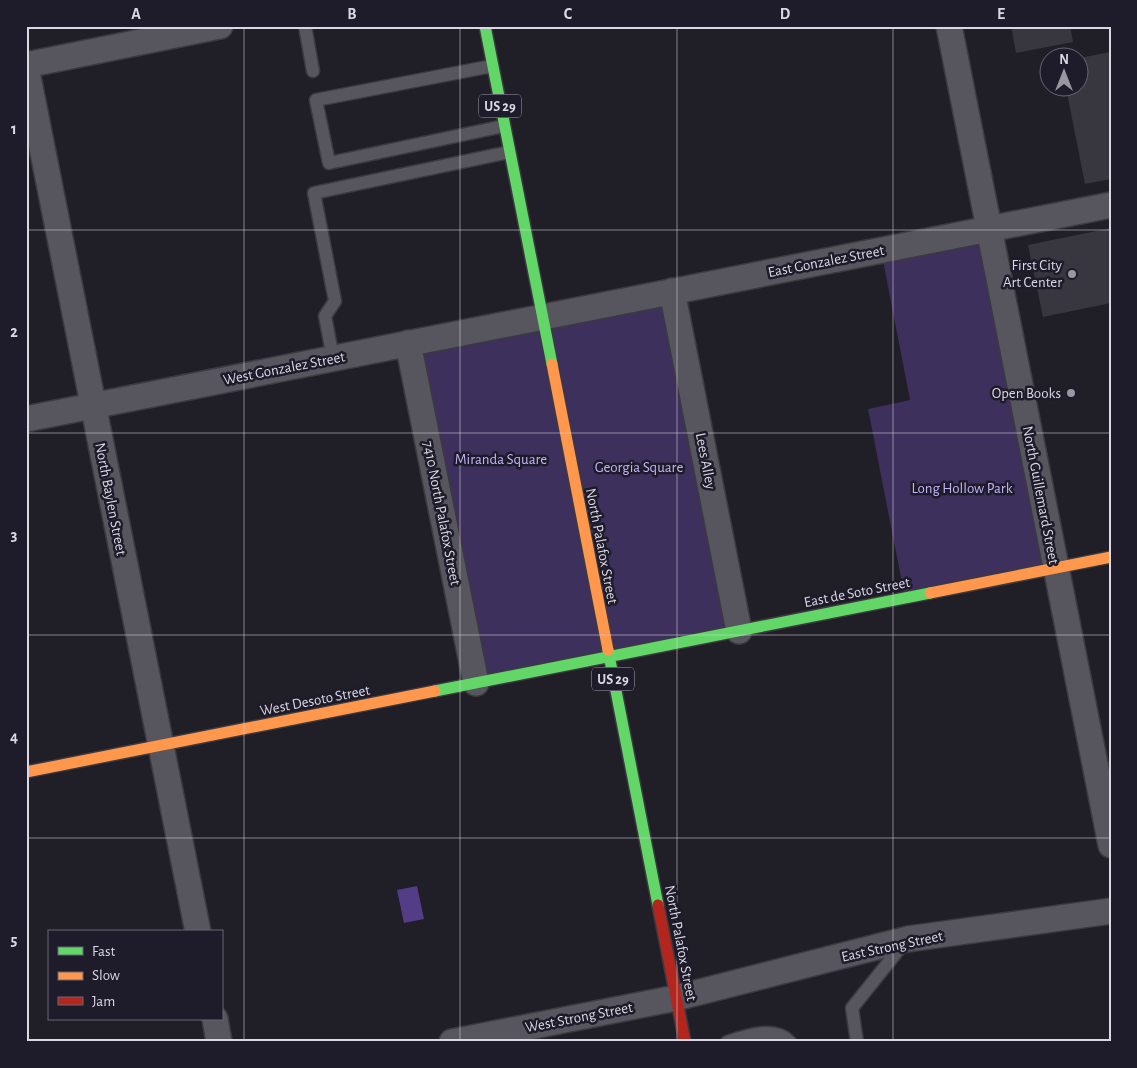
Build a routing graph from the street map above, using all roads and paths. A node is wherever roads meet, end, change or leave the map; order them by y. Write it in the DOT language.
graph roads {
  1 [pos="220,26"];
  2 [pos="305,26"];
  3 [pos="484,26"];
  4 [pos="949,26"];
  5 [pos="26,66"];
  6 [pos="492,66"];
  7 [pos="313,71"];
  8 [pos="504,126"];
  9 [pos="509,152"];
  10 [pos="1111,205"];
  11 [pos="989,229"];
  12 [pos="672,291"];
  13 [pos="542,317"];
  14 [pos="408,343"];
  15 [pos="333,358"];
  16 [pos="93,405"];
  17 [pos="26,418"];
  18 [pos="1111,557"];
  19 [pos="1056,568"];
  20 [pos="739,631"];
  21 [pos="609,657"];
  22 [pos="476,683"];
  23 [pos="161,745"];
  24 [pos="26,772"];
  25 [pos="1111,845"];
  26 [pos="1111,911"];
  27 [pos="198,930"];
  28 [pos="908,939"];
  29 [pos="676,998"];
  30 [pos="215,1020"];
  31 [pos="219,1042"];
  32 [pos="452,1042"];
  33 [pos="684,1042"];
  34 [pos="727,1042"];
  35 [pos="790,1042"];
  36 [pos="857,1042"];
  1 -- 5 [label="street"];
  2 -- 7 [label="lane"];
  3 -- 6 [label="street, North Palafox Street / US 29"];
  4 -- 11 [label="street, North Guillemard Street"];
  5 -- 16 [label="street, North Baylen Street"];
  6 -- 8 [label="street, North Palafox Street / US 29"];
  6 -- 8 [label="lane"];
  8 -- 9 [label="street, North Palafox Street / US 29"];
  9 -- 13 [label="street, North Palafox Street / US 29"];
  9 -- 15 [label="lane"];
  10 -- 11 [label="street, East Gonzalez Street"];
  11 -- 12 [label="street, East Gonzalez Street"];
  11 -- 19 [label="street, North Guillemard Street"];
  12 -- 13 [label="street, East Gonzalez Street"];
  12 -- 20 [label="street, Lees Alley"];
  13 -- 14 [label="street, West Gonzalez Street"];
  13 -- 21 [label="street, North Palafox Street / US 29"];
  14 -- 15 [label="street, West Gonzalez Street"];
  14 -- 22 [label="street, 7410 North Palafox Street"];
  15 -- 16 [label="street, West Gonzalez Street"];
  16 -- 17 [label="street, West Gonzalez Street"];
  16 -- 23 [label="street, North Baylen Street"];
  18 -- 19 [label="street, East de Soto Street"];
  19 -- 20 [label="street, East de Soto Street"];
  19 -- 25 [label="street, North Guillemard Street"];
  20 -- 21 [label="street, East de Soto Street"];
  21 -- 22 [label="street, West Desoto Street"];
  21 -- 29 [label="street, North Palafox Street / US 29"];
  22 -- 23 [label="street, West Desoto Street"];
  23 -- 24 [label="street, West Desoto Street"];
  23 -- 27 [label="street, North Baylen Street"];
  26 -- 28 [label="street, East Strong Street"];
  28 -- 29 [label="street, East Strong Street"];
  28 -- 36 [label="lane"];
  29 -- 32 [label="street, West Strong Street"];
  29 -- 33 [label="street, North Palafox Street / US 29"];
  30 -- 31 [label="street"];
  34 -- 35 [label="lane"];
}
